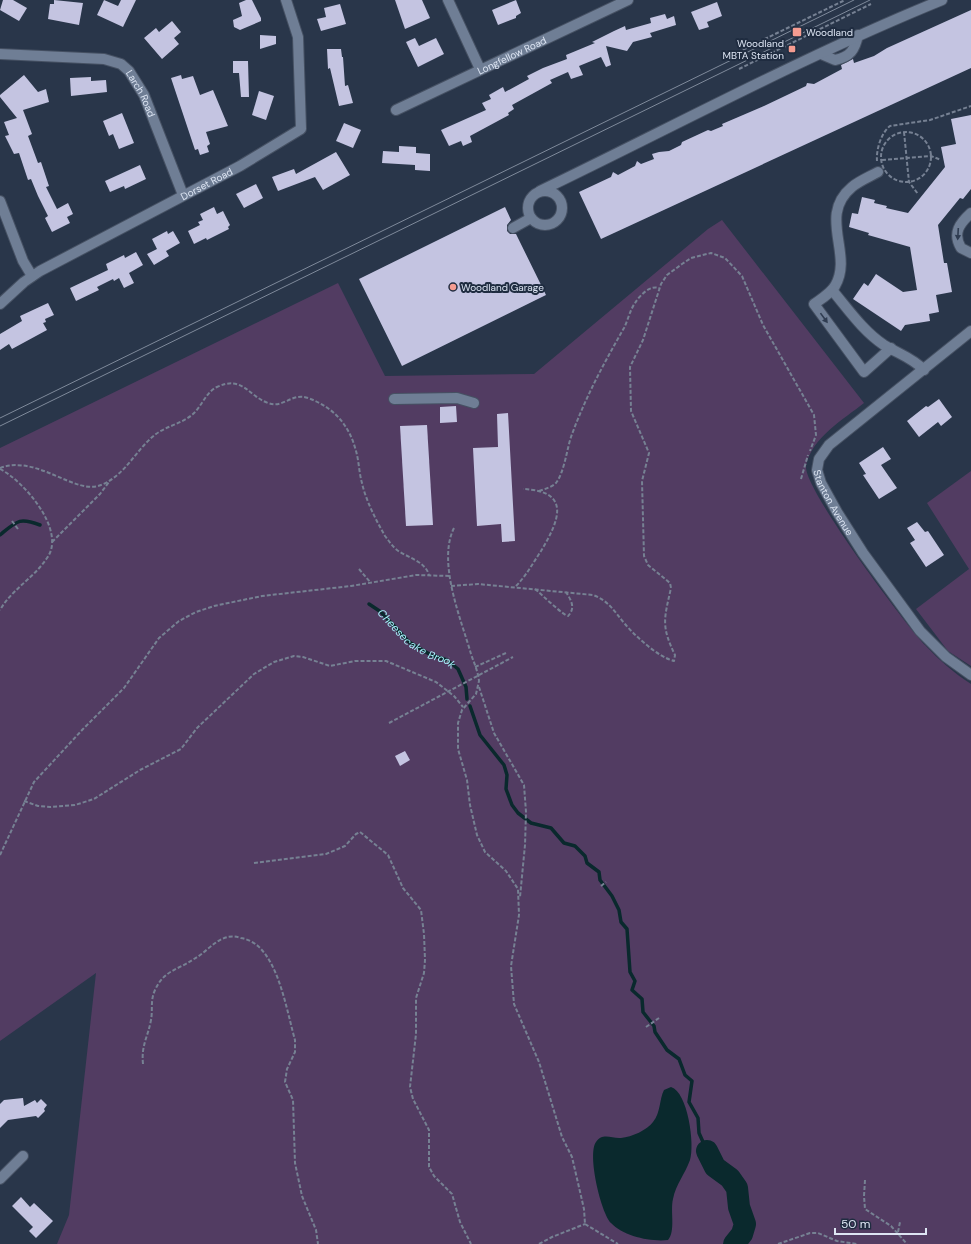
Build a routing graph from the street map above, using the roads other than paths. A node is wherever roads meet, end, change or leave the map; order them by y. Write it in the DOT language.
graph roads {
  1 [pos="286,0"];
  2 [pos="448,0"];
  3 [pos="628,0"];
  4 [pos="942,0"];
  5 [pos="608,4"];
  6 [pos="0,54"];
  7 [pos="480,69"];
  8 [pos="396,110"];
  9 [pos="878,172"];
  10 [pos="540,192"];
  11 [pos="183,195"];
  12 [pos="0,200"];
  13 [pos="971,213"];
  14 [pos="531,218"];
  15 [pos="513,228"];
  16 [pos="971,253"];
  17 [pos="32,276"];
  18 [pos="832,290"];
  19 [pos="0,304"];
  20 [pos="971,331"];
  21 [pos="891,348"];
  22 [pos="924,370"];
  23 [pos="394,399"];
  24 [pos="474,403"];
  25 [pos="971,675"];
  26 [pos="23,1156"];
  27 [pos="0,1180"];
  1 -- 11 [label="street, Dorset Road"];
  2 -- 7 [label="street"];
  3 -- 5 [label="street, Longfellow Road"];
  4 -- 10 [label="street"];
  5 -- 7 [label="street, Longfellow Road"];
  6 -- 11 [label="street, Larch Road"];
  7 -- 8 [label="street, Longfellow Road"];
  9 -- 18 [label="street"];
  10 -- 14 [label="street"];
  10 -- 14 [label="street"];
  11 -- 17 [label="street, Dorset Road"];
  12 -- 17 [label="street"];
  13 -- 16 [label="street, one-way"];
  14 -- 15 [label="street"];
  17 -- 19 [label="street, Dorset Road"];
  18 -- 21 [label="street"];
  18 -- 21 [label="street, one-way"];
  20 -- 22 [label="street, Stanton Avenue"];
  21 -- 22 [label="street"];
  22 -- 25 [label="street, Stanton Avenue"];
  23 -- 24 [label="street"];
  26 -- 27 [label="street"];
}
